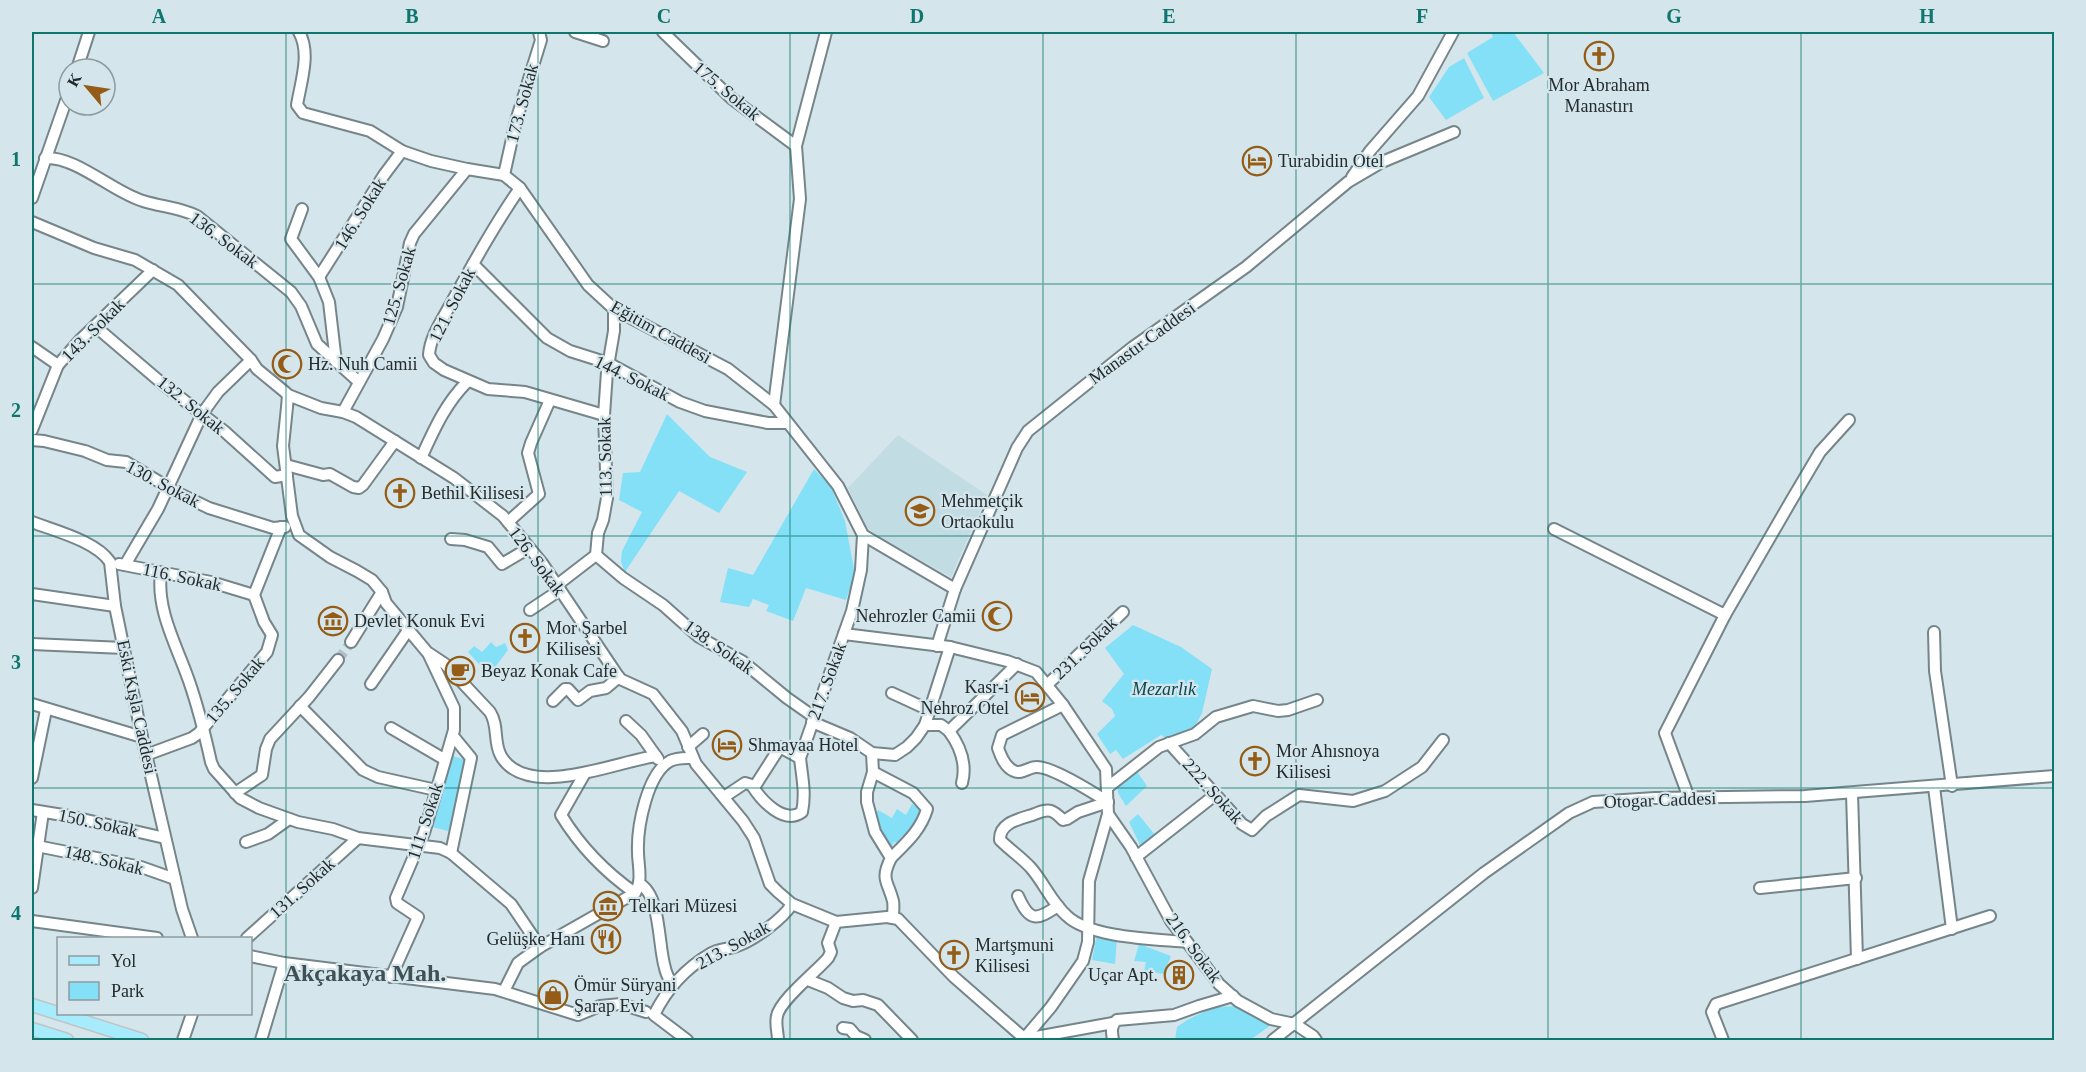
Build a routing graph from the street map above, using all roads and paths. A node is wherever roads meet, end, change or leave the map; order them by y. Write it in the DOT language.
graph roads {
  1 [pos="89,32"];
  2 [pos="299,32"];
  3 [pos="539,32"];
  4 [pos="575,32"];
  5 [pos="663,32"];
  6 [pos="826,32"];
  7 [pos="1454,32"];
  8 [pos="603,41"];
  9 [pos="81,57"];
  10 [pos="60,117"];
  11 [pos="1454,132"];
  12 [pos="796,146"];
  13 [pos="402,151"];
  14 [pos="45,158"];
  15 [pos="467,169"];
  16 [pos="504,175"];
  17 [pos="1348,182"];
  18 [pos="520,188"];
  19 [pos="32,198"];
  20 [pos="302,209"];
  21 [pos="32,222"];
  22 [pos="473,264"];
  23 [pos="153,270"];
  24 [pos="319,277"];
  25 [pos="614,309"];
  26 [pos="96,327"];
  27 [pos="32,347"];
  28 [pos="251,360"];
  29 [pos="336,362"];
  30 [pos="608,363"];
  31 [pos="58,364"];
  32 [pos="359,382"];
  33 [pos="467,382"];
  34 [pos="288,395"];
  35 [pos="550,400"];
  36 [pos="774,405"];
  37 [pos="343,412"];
  38 [pos="202,414"];
  39 [pos="604,415"];
  40 [pos="1849,420"];
  41 [pos="787,423"];
  42 [pos="32,430"];
  43 [pos="32,440"];
  44 [pos="395,441"];
  45 [pos="421,458"];
  46 [pos="286,470"];
  47 [pos="169,486"];
  48 [pos="32,522"];
  49 [pos="508,522"];
  50 [pos="294,526"];
  51 [pos="281,527"];
  52 [pos="1554,529"];
  53 [pos="863,535"];
  54 [pos="451,539"];
  55 [pos="529,548"];
  56 [pos="596,555"];
  57 [pos="110,562"];
  58 [pos="125,565"];
  59 [pos="161,573"];
  60 [pos="559,587"];
  61 [pos="955,589"];
  62 [pos="382,592"];
  63 [pos="32,594"];
  64 [pos="254,595"];
  65 [pos="116,606"];
  66 [pos="530,610"];
  67 [pos="1123,612"];
  68 [pos="1725,615"];
  69 [pos="409,629"];
  70 [pos="1934,632"];
  71 [pos="844,634"];
  72 [pos="351,642"];
  73 [pos="32,644"];
  74 [pos="937,646"];
  75 [pos="950,647"];
  76 [pos="124,648"];
  77 [pos="428,652"];
  78 [pos="338,660"];
  79 [pos="1017,664"];
  80 [pos="619,677"];
  81 [pos="371,684"];
  82 [pos="1048,684"];
  83 [pos="892,693"];
  84 [pos="1317,700"];
  85 [pos="553,701"];
  86 [pos="32,704"];
  87 [pos="1063,705"];
  88 [pos="300,706"];
  89 [pos="46,710"];
  90 [pos="929,710"];
  91 [pos="813,719"];
  92 [pos="626,721"];
  93 [pos="925,725"];
  94 [pos="203,728"];
  95 [pos="391,728"];
  96 [pos="949,731"];
  97 [pos="703,734"];
  98 [pos="453,736"];
  99 [pos="141,737"];
  100 [pos="1443,740"];
  101 [pos="1169,743"];
  102 [pos="688,747"];
  103 [pos="872,753"];
  104 [pos="146,754"];
  105 [pos="656,756"];
  106 [pos="693,758"];
  107 [pos="800,758"];
  108 [pos="444,759"];
  109 [pos="663,766"];
  110 [pos="873,772"];
  111 [pos="585,773"];
  112 [pos="2055,776"];
  113 [pos="32,778"];
  114 [pos="962,783"];
  115 [pos="1108,786"];
  116 [pos="1952,786"];
  117 [pos="753,787"];
  118 [pos="1934,787"];
  119 [pos="436,790"];
  120 [pos="235,793"];
  121 [pos="1852,793"];
  122 [pos="1215,795"];
  123 [pos="724,797"];
  124 [pos="1689,798"];
  125 [pos="1108,802"];
  126 [pos="32,810"];
  127 [pos="43,812"];
  128 [pos="1108,814"];
  129 [pos="290,819"];
  130 [pos="165,838"];
  131 [pos="358,838"];
  132 [pos="246,842"];
  133 [pos="418,844"];
  134 [pos="35,845"];
  135 [pos="451,853"];
  136 [pos="1136,857"];
  137 [pos="891,858"];
  138 [pos="1856,878"];
  139 [pos="175,879"];
  140 [pos="32,888"];
  141 [pos="638,888"];
  142 [pos="1760,888"];
  143 [pos="1018,896"];
  144 [pos="792,904"];
  145 [pos="1058,906"];
  146 [pos="1990,916"];
  147 [pos="893,917"];
  148 [pos="32,921"];
  149 [pos="836,922"];
  150 [pos="1088,927"];
  151 [pos="1952,929"];
  152 [pos="144,937"];
  153 [pos="191,937"];
  154 [pos="250,937"];
  155 [pos="1187,942"];
  156 [pos="540,947"];
  157 [pos="252,956"];
  158 [pos="1857,959"];
  159 [pos="284,963"];
  160 [pos="391,977"];
  161 [pos="808,980"];
  162 [pos="672,986"];
  163 [pos="504,991"];
  164 [pos="1233,996"];
  165 [pos="32,1005"];
  166 [pos="57,1013"];
  167 [pos="650,1014"];
  168 [pos="63,1015"];
  169 [pos="192,1015"];
  170 [pos="1113,1023"];
  171 [pos="1295,1024"];
  172 [pos="843,1028"];
  173 [pos="32,1029"];
  174 [pos="1024,1040"];
  175 [pos="67,1041"];
  176 [pos="142,1041"];
  177 [pos="183,1041"];
  178 [pos="261,1041"];
  179 [pos="687,1041"];
  180 [pos="778,1041"];
  181 [pos="865,1041"];
  182 [pos="912,1041"];
  183 [pos="1113,1041"];
  184 [pos="1273,1041"];
  185 [pos="1316,1041"];
  186 [pos="1723,1041"];
  1 -- 9 [label="street"];
  2 -- 13 [label="street, Eğitim Caddesi"];
  3 -- 16 [label="street, 173. Sokak"];
  4 -- 8 [label="street"];
  5 -- 12 [label="street, 175. Sokak"];
  6 -- 12 [label="street"];
  7 -- 17 [label="street"];
  10 -- 14 [label="street"];
  11 -- 17 [label="street, Manastır Caddesi"];
  12 -- 36 [label="street"];
  13 -- 15 [label="street, Eğitim Caddesi"];
  13 -- 24 [label="street, 146. Sokak"];
  14 -- 19 [label="street"];
  14 -- 29 [label="street, 136. Sokak"];
  15 -- 16 [label="street, Eğitim Caddesi"];
  15 -- 32 [label="street, 125. Sokak"];
  16 -- 18 [label="street, Eğitim Caddesi"];
  17 -- 61 [label="street, Manastır Caddesi"];
  18 -- 22 [label="street, 121. Sokak"];
  18 -- 25 [label="street, Eğitim Caddesi"];
  20 -- 24 [label="street"];
  21 -- 23 [label="street, 126. Sokak"];
  22 -- 30 [label="street, 144. Sokak"];
  22 -- 33 [label="street, 121. Sokak"];
  23 -- 26 [label="street, 143. Sokak"];
  23 -- 28 [label="street, 126. Sokak"];
  24 -- 29 [label="street"];
  25 -- 30 [label="street, 113. Sokak"];
  25 -- 36 [label="street, Eğitim Caddesi"];
  26 -- 31 [label="street, 143. Sokak"];
  26 -- 38 [label="street, 132. Sokak"];
  27 -- 31 [label="street"];
  28 -- 34 [label="street, 126. Sokak"];
  28 -- 38 [label="street"];
  29 -- 32 [label="street, 136. Sokak"];
  30 -- 39 [label="street, 113. Sokak"];
  30 -- 41 [label="street, 144. Sokak"];
  31 -- 42 [label="street, 143. Sokak"];
  32 -- 37 [label="street, 125. Sokak"];
  33 -- 35 [label="street, 121. Sokak"];
  33 -- 45 [label="street"];
  34 -- 37 [label="street, 126. Sokak"];
  34 -- 46 [label="street"];
  35 -- 39 [label="street, 121. Sokak"];
  35 -- 49 [label="street"];
  36 -- 41 [label="street, Eğitim Caddesi"];
  37 -- 44 [label="street, 126. Sokak"];
  38 -- 46 [label="street, 132. Sokak"];
  38 -- 47 [label="street"];
  39 -- 56 [label="street, 113. Sokak"];
  40 -- 68 [label="street"];
  41 -- 53 [label="street, Eğitim Caddesi"];
  43 -- 47 [label="street, 130. Sokak"];
  44 -- 45 [label="street, 126. Sokak"];
  44 -- 46 [label="street"];
  45 -- 49 [label="street, 126. Sokak"];
  46 -- 50 [label="street"];
  47 -- 51 [label="street, 130. Sokak"];
  47 -- 58 [label="street"];
  48 -- 57 [label="street"];
  49 -- 55 [label="street, 126. Sokak"];
  50 -- 51 [label="street, 130. Sokak"];
  50 -- 62 [label="street"];
  51 -- 64 [label="street"];
  52 -- 68 [label="street"];
  53 -- 61 [label="street"];
  53 -- 71 [label="street, 217. Sokak"];
  54 -- 55 [label="street"];
  55 -- 60 [label="street, 126. Sokak"];
  56 -- 60 [label="street"];
  56 -- 91 [label="street, 138. Sokak"];
  57 -- 58 [label="street, 116. Sokak"];
  57 -- 65 [label="street, Eski Kışla Caddesi"];
  58 -- 59 [label="street, 116. Sokak"];
  59 -- 64 [label="street, 116. Sokak"];
  59 -- 94 [label="street"];
  60 -- 66 [label="street"];
  60 -- 80 [label="street, 126. Sokak"];
  61 -- 74 [label="street, Manastır Caddesi"];
  62 -- 69 [label="street"];
  62 -- 72 [label="street"];
  63 -- 65 [label="street"];
  64 -- 94 [label="street, 135. Sokak"];
  65 -- 76 [label="street, Eski Kışla Caddesi"];
  67 -- 82 [label="street, 231. Sokak"];
  68 -- 124 [label="street"];
  69 -- 77 [label="street"];
  69 -- 81 [label="street"];
  70 -- 116 [label="street"];
  71 -- 74 [label="street"];
  71 -- 91 [label="street, 217. Sokak"];
  73 -- 76 [label="street"];
  74 -- 75 [label="street"];
  75 -- 79 [label="street"];
  75 -- 90 [label="street"];
  76 -- 99 [label="street, Eski Kışla Caddesi"];
  77 -- 98 [label="street, 111. Sokak"];
  77 -- 111 [label="street"];
  78 -- 88 [label="street"];
  79 -- 82 [label="street"];
  79 -- 96 [label="street"];
  80 -- 85 [label="street"];
  80 -- 102 [label="street, 126. Sokak"];
  82 -- 87 [label="street"];
  83 -- 90 [label="street"];
  84 -- 101 [label="street"];
  86 -- 89 [label="street"];
  87 -- 115 [label="street"];
  87 -- 125 [label="street"];
  88 -- 119 [label="street"];
  88 -- 120 [label="street"];
  89 -- 99 [label="street"];
  89 -- 113 [label="street"];
  90 -- 93 [label="street"];
  91 -- 103 [label="street, 138. Sokak"];
  91 -- 107 [label="street, 217. Sokak"];
  92 -- 105 [label="street"];
  93 -- 96 [label="street"];
  93 -- 103 [label="street"];
  94 -- 104 [label="street, 135. Sokak"];
  94 -- 120 [label="street"];
  95 -- 108 [label="street"];
  96 -- 114 [label="street"];
  97 -- 102 [label="street"];
  98 -- 108 [label="street, 111. Sokak"];
  98 -- 135 [label="street"];
  99 -- 104 [label="street, Eski Kışla Caddesi"];
  100 -- 122 [label="street, 222. Sokak"];
  101 -- 115 [label="street"];
  101 -- 122 [label="street, 222. Sokak"];
  102 -- 106 [label="street, 126. Sokak"];
  103 -- 110 [label="street"];
  104 -- 130 [label="street, Eski Kışla Caddesi"];
  105 -- 109 [label="street"];
  105 -- 111 [label="street"];
  106 -- 109 [label="street"];
  106 -- 123 [label="street, 126. Sokak"];
  107 -- 117 [label="street"];
  107 -- 117 [label="street"];
  108 -- 119 [label="street, 111. Sokak"];
  109 -- 141 [label="street"];
  110 -- 137 [label="street"];
  110 -- 137 [label="street"];
  111 -- 141 [label="street"];
  112 -- 116 [label="street, Otogar Caddesi"];
  115 -- 125 [label="street"];
  116 -- 118 [label="street, Otogar Caddesi"];
  117 -- 123 [label="street"];
  118 -- 121 [label="street, Otogar Caddesi"];
  118 -- 151 [label="street"];
  119 -- 133 [label="street, 111. Sokak"];
  120 -- 129 [label="street"];
  121 -- 124 [label="street, Otogar Caddesi"];
  121 -- 138 [label="street"];
  122 -- 136 [label="street"];
  123 -- 144 [label="street, 126. Sokak"];
  124 -- 171 [label="street, Otogar Caddesi"];
  125 -- 128 [label="street"];
  125 -- 145 [label="street"];
  126 -- 127 [label="street, 150. Sokak"];
  127 -- 130 [label="street, 150. Sokak"];
  127 -- 134 [label="street"];
  128 -- 136 [label="street, 216. Sokak"];
  128 -- 150 [label="street"];
  129 -- 131 [label="street"];
  129 -- 132 [label="street"];
  130 -- 139 [label="street, Eski Kışla Caddesi"];
  131 -- 133 [label="street"];
  131 -- 154 [label="street, 131. Sokak"];
  133 -- 135 [label="street"];
  133 -- 160 [label="street, 111. Sokak"];
  134 -- 139 [label="street, 148. Sokak"];
  134 -- 140 [label="street"];
  135 -- 156 [label="street"];
  136 -- 155 [label="street, 216. Sokak"];
  137 -- 147 [label="street"];
  138 -- 142 [label="street"];
  138 -- 158 [label="street"];
  139 -- 153 [label="street, Eski Kışla Caddesi"];
  141 -- 156 [label="street"];
  141 -- 162 [label="street"];
  143 -- 145 [label="street"];
  144 -- 149 [label="street"];
  144 -- 162 [label="street, 213. Sokak"];
  145 -- 150 [label="street"];
  146 -- 151 [label="street"];
  147 -- 149 [label="street"];
  147 -- 174 [label="street"];
  148 -- 152 [label="street"];
  149 -- 161 [label="street"];
  150 -- 155 [label="street"];
  150 -- 174 [label="street"];
  151 -- 158 [label="street"];
  155 -- 164 [label="street, 216. Sokak"];
  156 -- 163 [label="street"];
  157 -- 159 [label="street"];
  158 -- 186 [label="street"];
  159 -- 160 [label="street"];
  159 -- 178 [label="street"];
  160 -- 163 [label="street"];
  161 -- 180 [label="street"];
  161 -- 182 [label="street"];
  162 -- 167 [label="street, 213. Sokak"];
  163 -- 167 [label="street"];
  164 -- 170 [label="street"];
  164 -- 171 [label="street, 216. Sokak"];
  165 -- 166 [label="main road"];
  167 -- 179 [label="street"];
  168 -- 176 [label="main road"];
  169 -- 177 [label="street"];
  170 -- 174 [label="street"];
  170 -- 183 [label="street"];
  171 -- 184 [label="street, Otogar Caddesi"];
  171 -- 185 [label="street, 216. Sokak"];
  172 -- 181 [label="street"];
  173 -- 175 [label="main road"];
}
